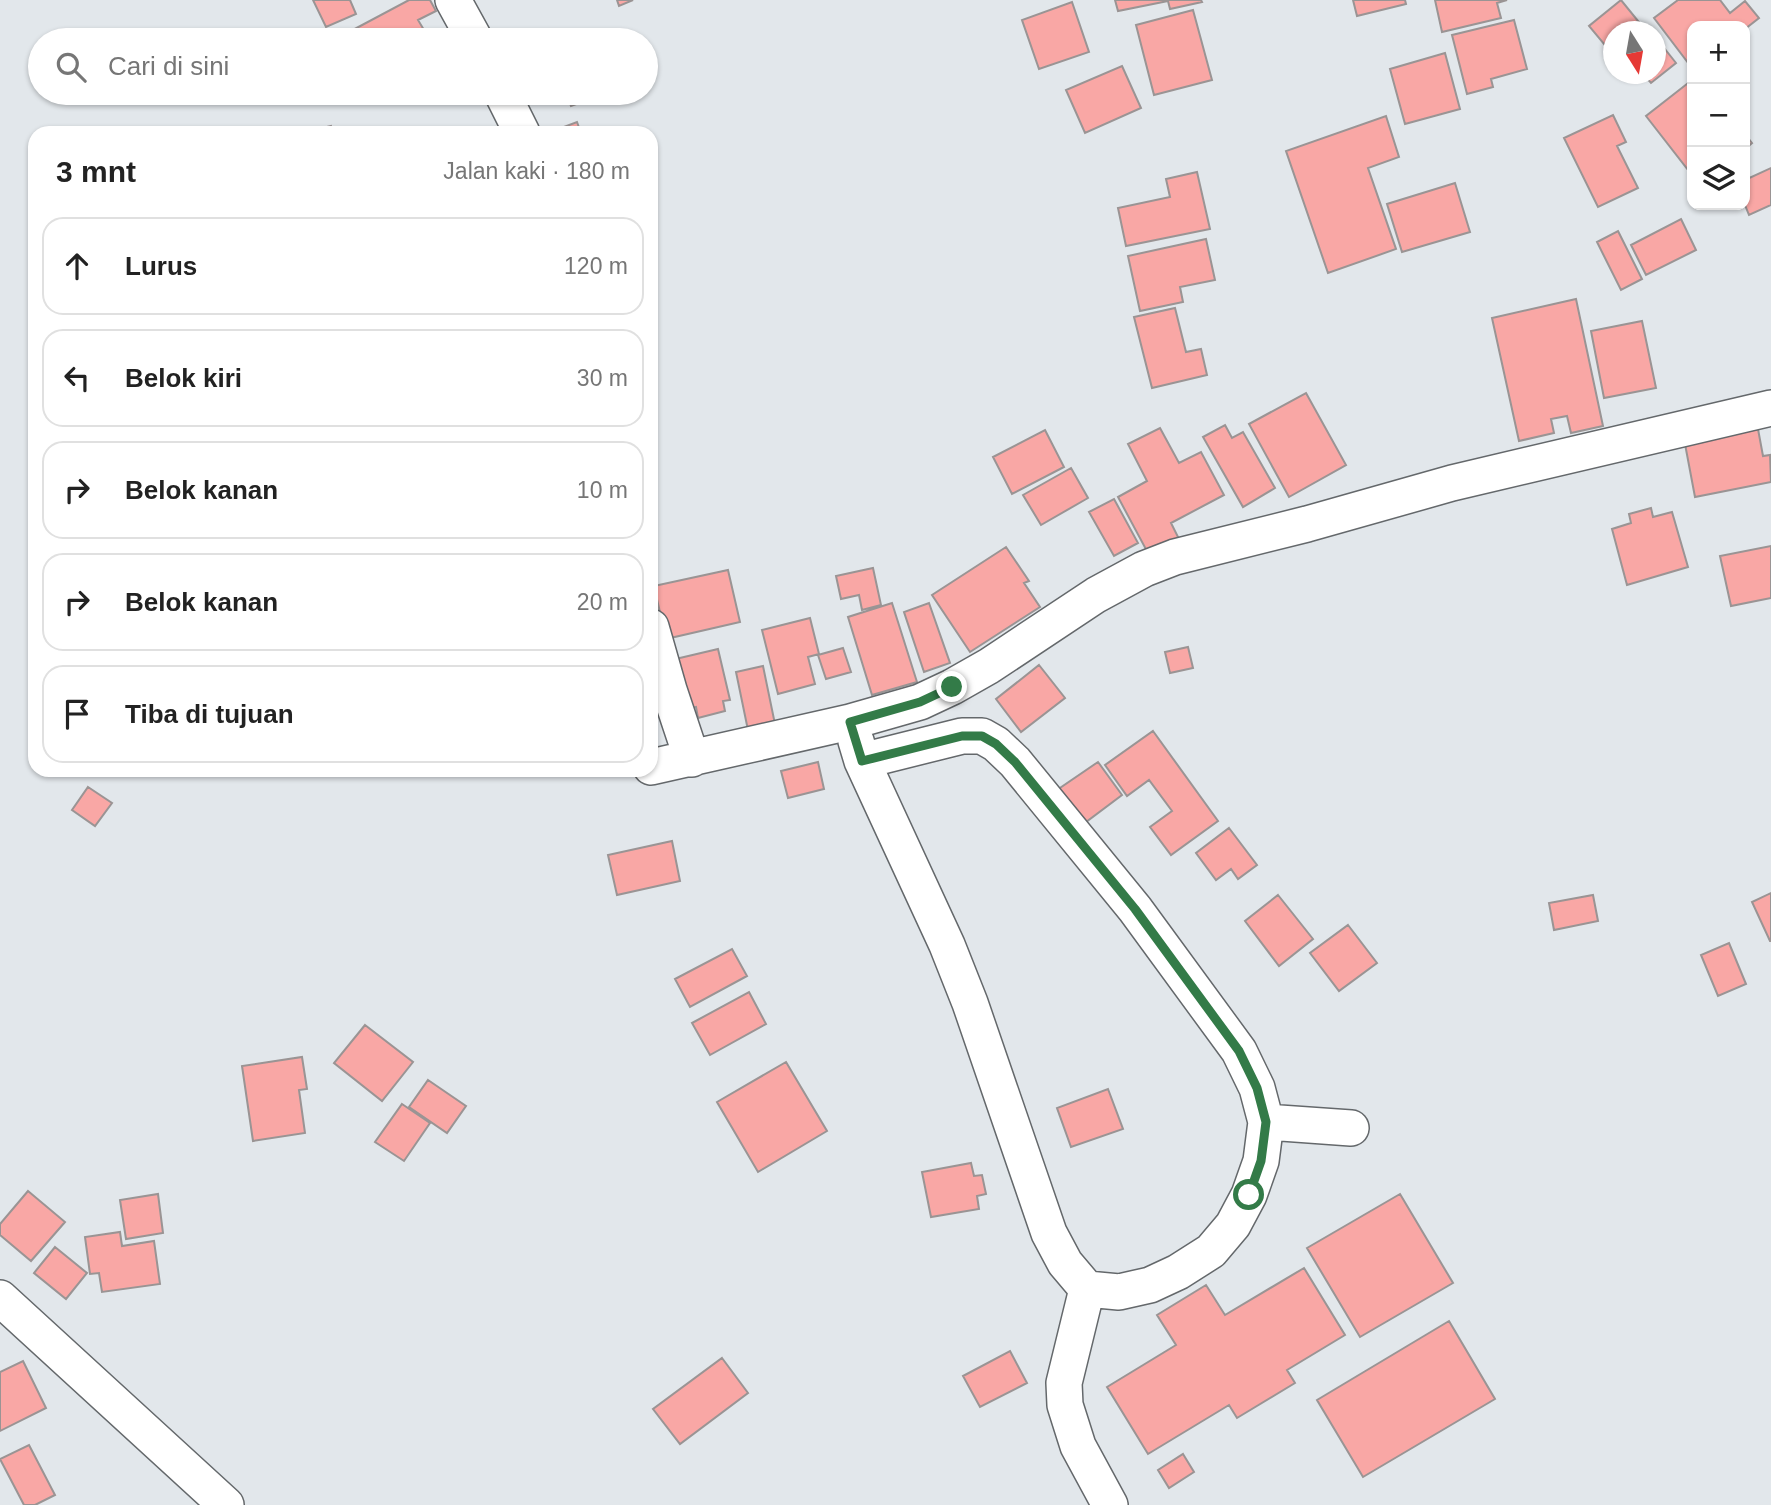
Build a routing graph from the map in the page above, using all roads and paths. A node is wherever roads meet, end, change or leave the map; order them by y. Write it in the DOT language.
graph roads {
  1 [pos="453,0"];
  2 [pos="468,28"];
  3 [pos="508,105"];
  4 [pos="518,126"];
  5 [pos="1771,408"];
  6 [pos="658,652"];
  7 [pos="850,722"];
  8 [pos="692,758"];
  9 [pos="862,761"];
  10 [pos="658,765"];
  11 [pos="1266,1122"];
  12 [pos="1351,1128"];
  13 [pos="1087,1289"];
  14 [pos="0,1298"];
  15 [pos="226,1505"];
  16 [pos="1110,1505"];
  1 -- 2 [label="street"];
  3 -- 4 [label="street"];
  5 -- 7 [label="street"];
  6 -- 8 [label="street"];
  7 -- 8 [label="street"];
  7 -- 9 [label="street"];
  8 -- 10 [label="street"];
  9 -- 11 [label="street"];
  9 -- 13 [label="street"];
  11 -- 12 [label="street"];
  11 -- 13 [label="street"];
  13 -- 16 [label="street"];
  14 -- 15 [label="street"];
}
